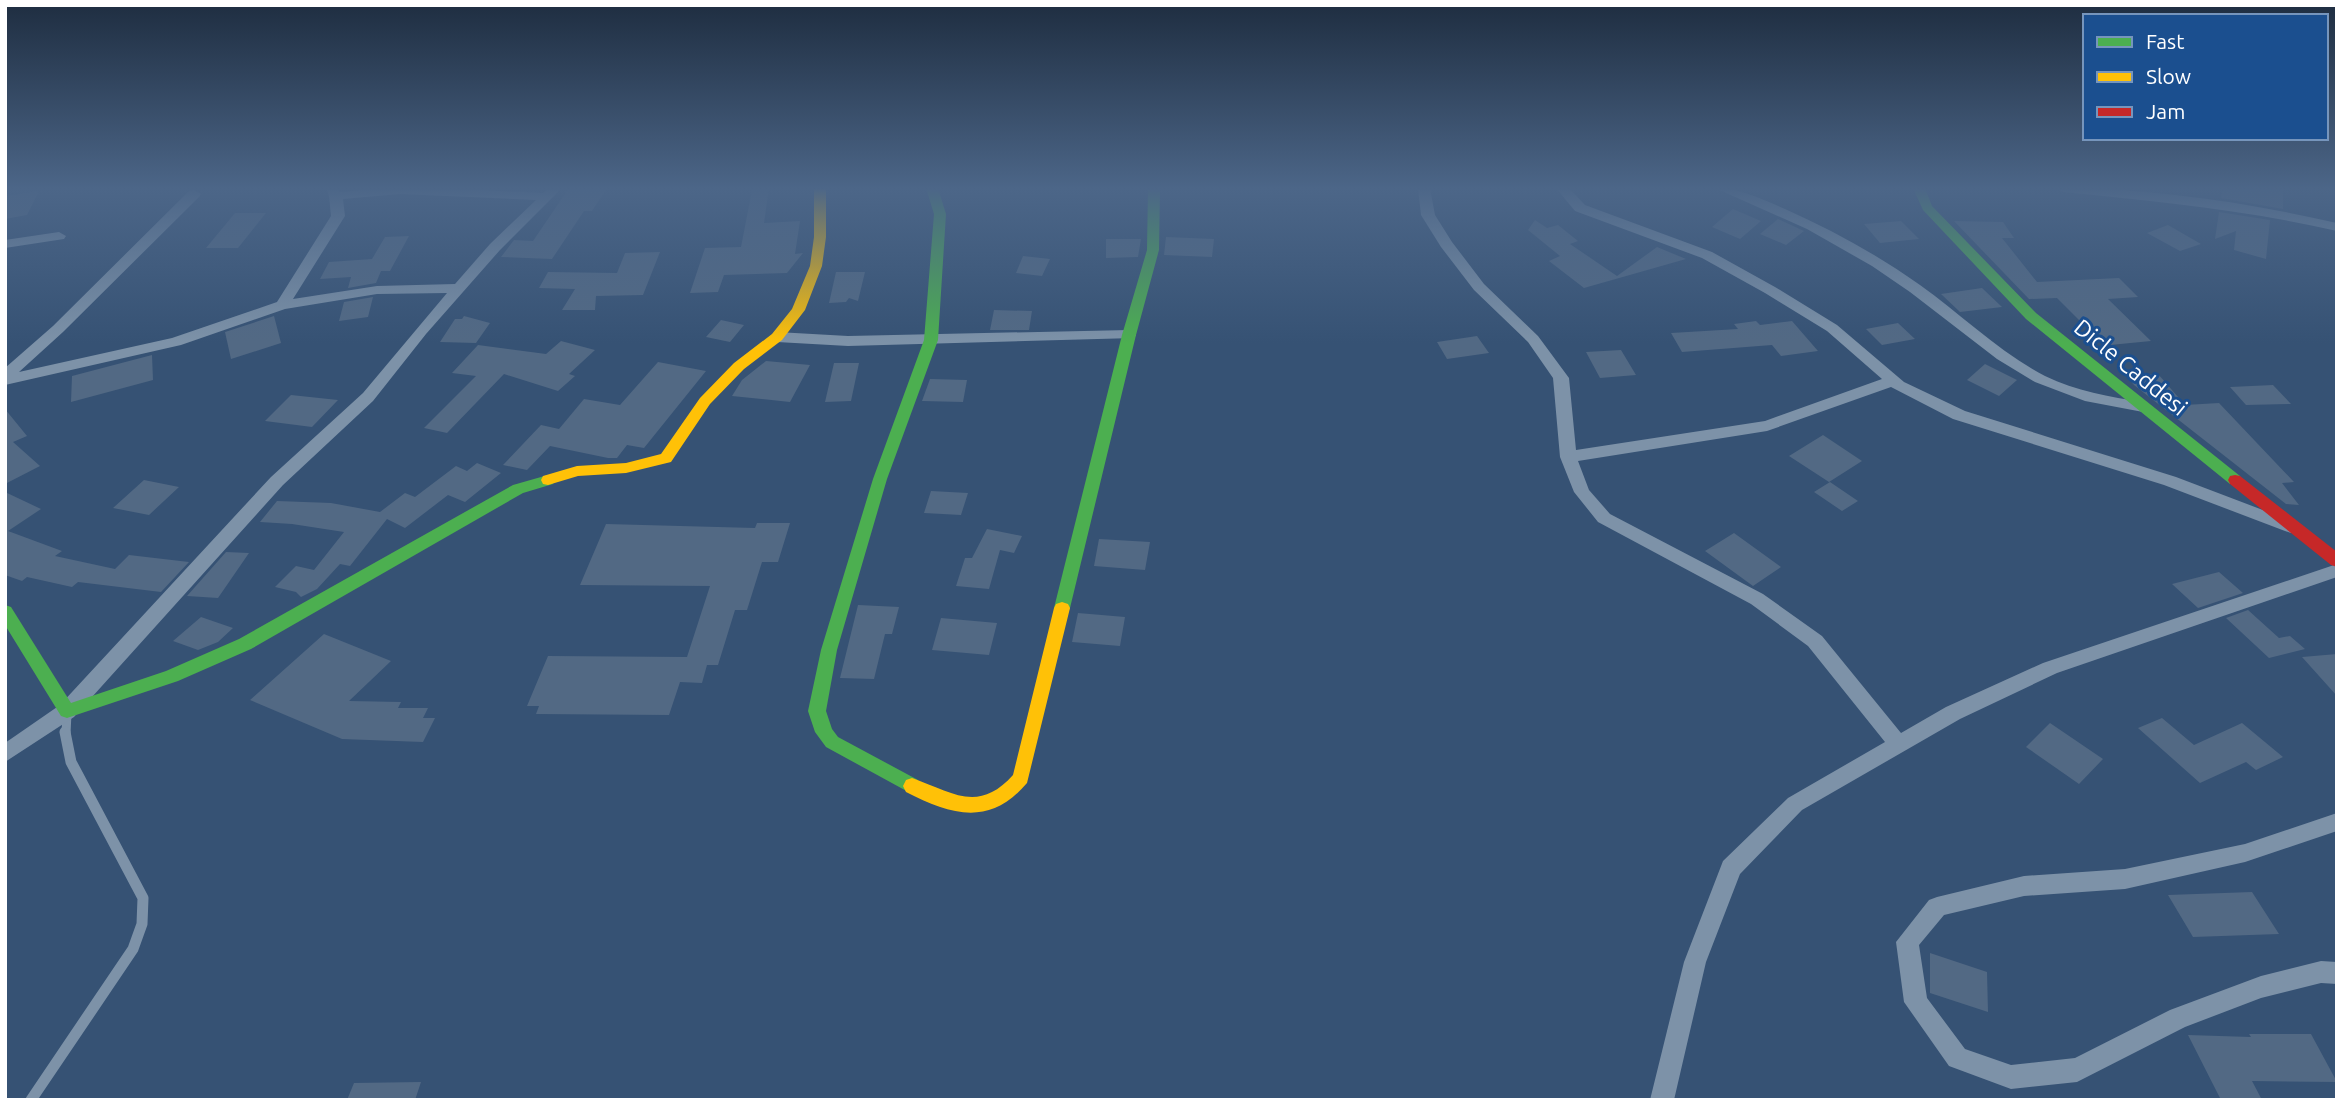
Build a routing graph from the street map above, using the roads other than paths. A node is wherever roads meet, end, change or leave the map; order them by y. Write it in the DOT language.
graph roads {
  1 [pos="35,240"];
  2 [pos="148,240"];
  3 [pos="322,240"];
  4 [pos="503,240"];
  5 [pos="820,240"];
  6 [pos="938,240"];
  7 [pos="1153,240"];
  8 [pos="1443,240"];
  9 [pos="1665,240"];
  10 [pos="1835,240"];
  11 [pos="1958,240"];
  12 [pos="5,244"];
  13 [pos="458,288"];
  14 [pos="282,305"];
  15 [pos="1129,335"];
  16 [pos="777,337"];
  17 [pos="931,340"];
  18 [pos="5,378"];
  19 [pos="1893,382"];
  20 [pos="2143,407"];
  21 [pos="1568,457"];
  22 [pos="2300,530"];
  23 [pos="2337,561"];
  24 [pos="2337,570"];
  25 [pos="5,611"];
  26 [pos="67,711"];
  27 [pos="1899,745"];
  28 [pos="5,754"];
  29 [pos="2337,822"];
  30 [pos="2337,973"];
  31 [pos="31,1100"];
  32 [pos="1662,1100"];
  1 -- 12 [label="street"];
  2 -- 18 [label="street"];
  3 -- 14 [label="street"];
  4 -- 13 [label="street"];
  5 -- 16 [label="street"];
  6 -- 17 [label="street"];
  7 -- 15 [label="street"];
  8 -- 21 [label="street"];
  9 -- 19 [label="street"];
  10 -- 20 [label="street"];
  11 -- 20 [label="street, Dicle Caddesi"];
  13 -- 14 [label="street"];
  13 -- 26 [label="street"];
  14 -- 18 [label="street"];
  15 -- 17 [label="street"];
  15 -- 17 [label="street"];
  16 -- 17 [label="street"];
  16 -- 26 [label="street"];
  19 -- 21 [label="street"];
  19 -- 22 [label="street"];
  20 -- 22 [label="street, Dicle Caddesi"];
  21 -- 27 [label="street"];
  22 -- 23 [label="street, Dicle Caddesi"];
  24 -- 27 [label="street"];
  25 -- 26 [label="street"];
  26 -- 28 [label="street"];
  26 -- 31 [label="lane"];
  27 -- 32 [label="street"];
  29 -- 30 [label="street"];
}
